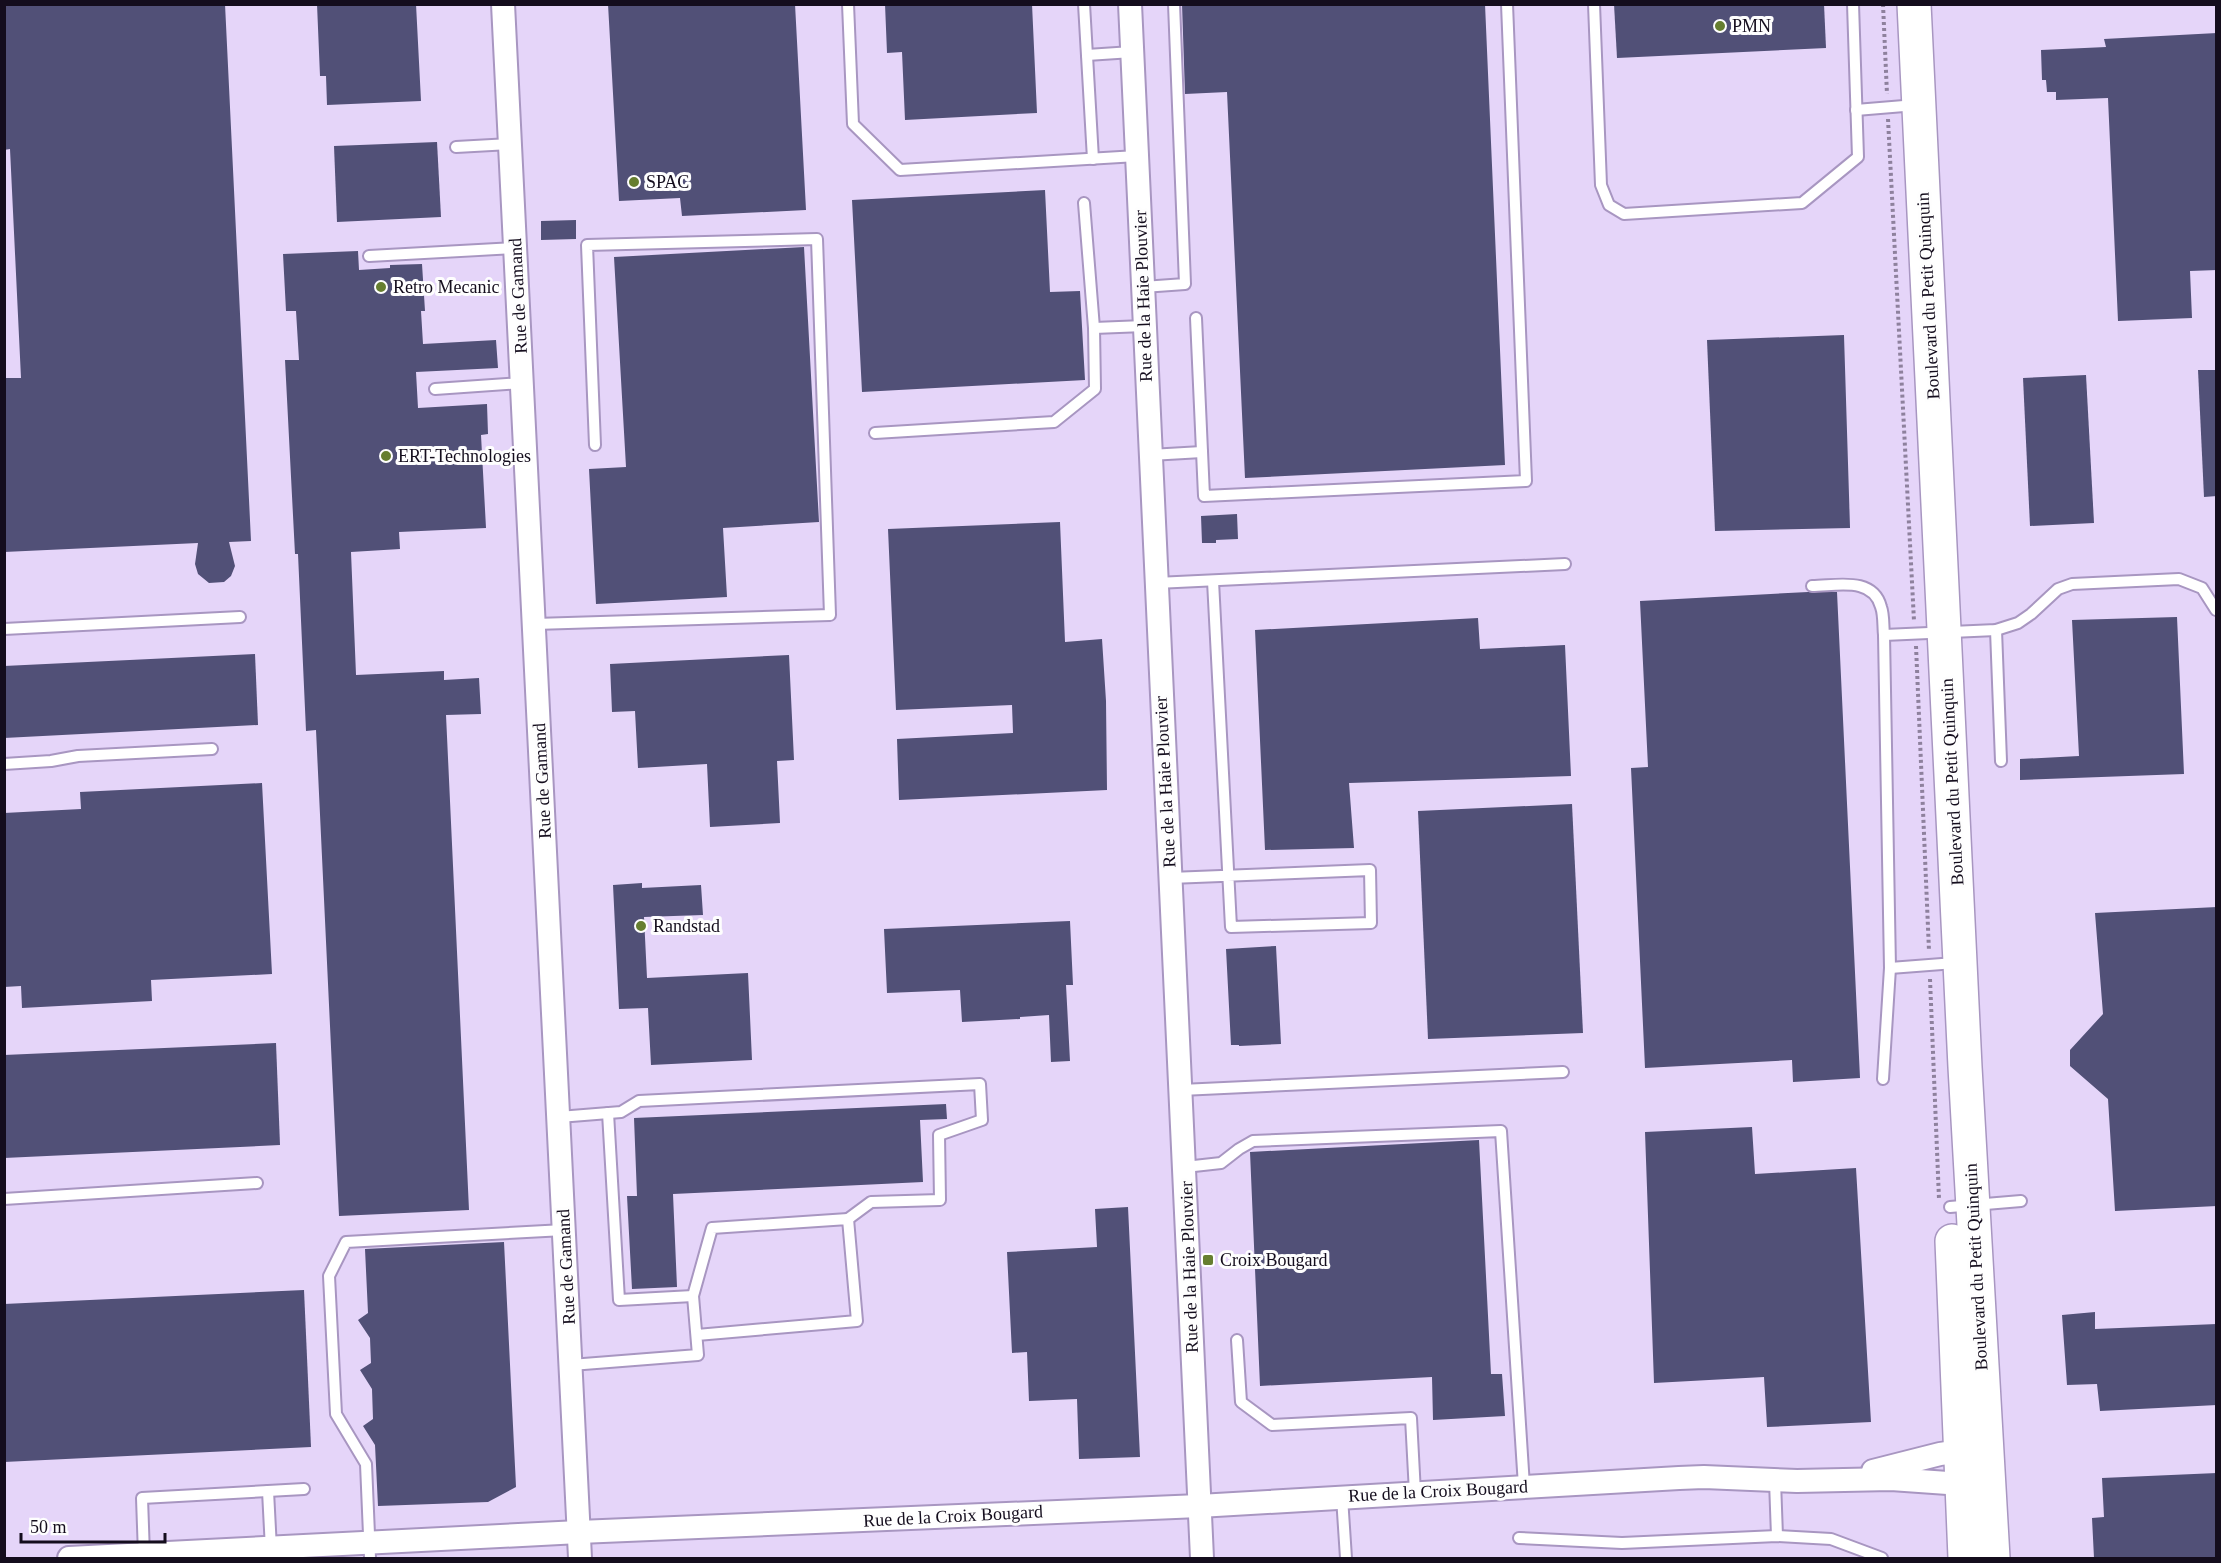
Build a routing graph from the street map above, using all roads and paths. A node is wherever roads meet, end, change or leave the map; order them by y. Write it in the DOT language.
graph roads {
  1 [pos="503,4"];
  2 [pos="848,4"];
  3 [pos="1084,4"];
  4 [pos="1130,4"];
  5 [pos="1174,4"];
  6 [pos="1507,4"];
  7 [pos="1594,4"];
  8 [pos="1852,4"];
  9 [pos="1883,4"];
  10 [pos="1895,4"];
  11 [pos="1914,4"];
  12 [pos="1132,52"];
  13 [pos="1086,55"];
  14 [pos="1902,106"];
  15 [pos="1856,110"];
  16 [pos="510,144"];
  17 [pos="456,147"];
  18 [pos="1137,156"];
  19 [pos="1093,159"];
  20 [pos="1084,203"];
  21 [pos="516,248"];
  22 [pos="369,256"];
  23 [pos="1142,287"];
  24 [pos="1196,318"];
  25 [pos="1144,326"];
  26 [pos="1094,328"];
  27 [pos="522,383"];
  28 [pos="435,389"];
  29 [pos="875,433"];
  30 [pos="595,445"];
  31 [pos="1202,452"];
  32 [pos="1149,455"];
  33 [pos="1565,564"];
  34 [pos="1213,581"];
  35 [pos="1156,584"];
  36 [pos="1812,586"];
  37 [pos="2217,610"];
  38 [pos="240,617"];
  39 [pos="535,624"];
  40 [pos="4,629"];
  41 [pos="1996,630"];
  42 [pos="1928,634"];
  43 [pos="1884,635"];
  44 [pos="212,749"];
  45 [pos="2001,761"];
  46 [pos="4,764"];
  47 [pos="1228,875"];
  48 [pos="1170,878"];
  49 [pos="1943,964"];
  50 [pos="1890,969"];
  51 [pos="1563,1072"];
  52 [pos="1883,1079"];
  53 [pos="1181,1090"];
  54 [pos="608,1113"];
  55 [pos="558,1117"];
  56 [pos="1185,1167"];
  57 [pos="257,1183"];
  58 [pos="4,1199"];
  59 [pos="2021,1201"];
  60 [pos="1954,1206"];
  61 [pos="848,1219"];
  62 [pos="564,1230"];
  63 [pos="693,1296"];
  64 [pos="697,1335"];
  65 [pos="1238,1340"];
  66 [pos="570,1365"];
  67 [pos="1973,1449"];
  68 [pos="1836,1480"];
  69 [pos="1775,1481"];
  70 [pos="1975,1485"];
  71 [pos="1524,1486"];
  72 [pos="304,1490"];
  73 [pos="268,1491"];
  74 [pos="1415,1493"];
  75 [pos="1342,1497"];
  76 [pos="1199,1506"];
  77 [pos="579,1532"];
  78 [pos="1777,1536"];
  79 [pos="1519,1538"];
  80 [pos="271,1549"];
  81 [pos="370,1551"];
  82 [pos="144,1555"];
  83 [pos="199,1556"];
  84 [pos="82,1558"];
  85 [pos="580,1558"];
  86 [pos="1202,1558"];
  87 [pos="1346,1558"];
  88 [pos="1882,1558"];
  89 [pos="1965,1558"];
  90 [pos="1993,1558"];
  1 -- 16 [label="street, Rue de Gamand"];
  2 -- 19 [label="lane"];
  3 -- 13 [label="lane"];
  4 -- 12 [label="street, Rue de la Haie Plouvier"];
  5 -- 23 [label="lane"];
  6 -- 31 [label="lane"];
  7 -- 15 [label="lane"];
  8 -- 15 [label="lane"];
  9 -- 14 [label="path"];
  10 -- 14 [label="main road, Boulevard du Petit Quinquin"];
  11 -- 14 [label="main road, Boulevard du Petit Quinquin"];
  12 -- 13 [label="lane"];
  12 -- 18 [label="street, Rue de la Haie Plouvier"];
  13 -- 19 [label="lane"];
  14 -- 15 [label="lane"];
  14 -- 42 [label="main road, Boulevard du Petit Quinquin"];
  14 -- 42 [label="path"];
  16 -- 17 [label="lane"];
  16 -- 21 [label="street, Rue de Gamand"];
  18 -- 19 [label="lane"];
  18 -- 23 [label="street, Rue de la Haie Plouvier"];
  20 -- 26 [label="lane"];
  21 -- 22 [label="lane"];
  21 -- 27 [label="street, Rue de Gamand"];
  23 -- 25 [label="street, Rue de la Haie Plouvier"];
  24 -- 31 [label="lane"];
  25 -- 26 [label="lane"];
  25 -- 32 [label="street, Rue de la Haie Plouvier"];
  26 -- 29 [label="lane"];
  27 -- 28 [label="lane"];
  27 -- 39 [label="street, Rue de Gamand"];
  30 -- 39 [label="lane"];
  31 -- 32 [label="lane"];
  32 -- 35 [label="street, Rue de la Haie Plouvier"];
  33 -- 34 [label="lane"];
  34 -- 35 [label="lane"];
  34 -- 47 [label="lane"];
  35 -- 48 [label="street, Rue de la Haie Plouvier"];
  36 -- 43 [label="lane"];
  37 -- 41 [label="lane"];
  38 -- 40 [label="lane"];
  39 -- 55 [label="street, Rue de Gamand"];
  41 -- 42 [label="lane"];
  41 -- 45 [label="lane"];
  42 -- 43 [label="lane"];
  42 -- 49 [label="main road, Boulevard du Petit Quinquin"];
  42 -- 49 [label="path"];
  43 -- 50 [label="lane"];
  44 -- 46 [label="lane"];
  47 -- 47 [label="lane"];
  47 -- 48 [label="lane"];
  48 -- 53 [label="street, Rue de la Haie Plouvier"];
  49 -- 50 [label="lane"];
  49 -- 60 [label="main road, Boulevard du Petit Quinquin"];
  49 -- 60 [label="path"];
  50 -- 52 [label="lane"];
  51 -- 53 [label="lane"];
  53 -- 56 [label="street, Rue de la Haie Plouvier"];
  54 -- 55 [label="lane"];
  54 -- 61 [label="lane"];
  54 -- 63 [label="lane"];
  55 -- 62 [label="street, Rue de Gamand"];
  56 -- 71 [label="lane"];
  56 -- 76 [label="street, Rue de la Haie Plouvier"];
  57 -- 58 [label="lane"];
  59 -- 60 [label="lane"];
  60 -- 67 [label="main road, Boulevard du Petit Quinquin"];
  61 -- 63 [label="lane"];
  61 -- 64 [label="lane"];
  62 -- 66 [label="street, Rue de Gamand"];
  62 -- 81 [label="lane"];
  63 -- 64 [label="lane"];
  64 -- 66 [label="lane"];
  65 -- 74 [label="lane"];
  66 -- 77 [label="street, Rue de Gamand"];
  67 -- 68 [label="street"];
  67 -- 70 [label="main road, Boulevard du Petit Quinquin"];
  68 -- 69 [label="street, Rue de la Croix Bougard"];
  68 -- 70 [label="street"];
  69 -- 71 [label="street, Rue de la Croix Bougard"];
  69 -- 78 [label="lane"];
  70 -- 89 [label="main road, Boulevard du Petit Quinquin"];
  70 -- 90 [label="main road, Boulevard du Petit Quinquin"];
  71 -- 74 [label="street, Rue de la Croix Bougard"];
  72 -- 73 [label="lane"];
  73 -- 80 [label="lane"];
  73 -- 82 [label="lane"];
  74 -- 75 [label="street, Rue de la Croix Bougard"];
  75 -- 76 [label="street, Rue de la Croix Bougard"];
  75 -- 87 [label="lane"];
  76 -- 77 [label="street, Rue de la Croix Bougard"];
  76 -- 86 [label="street, Rue de la Haie Plouvier"];
  77 -- 81 [label="street, Rue de la Croix Bougard"];
  77 -- 85 [label="street, Rue de Gamand"];
  78 -- 79 [label="lane"];
  78 -- 88 [label="lane"];
  80 -- 81 [label="street, Rue de la Croix Bougard"];
  80 -- 83 [label="street, Rue de la Croix Bougard"];
  82 -- 83 [label="street, Rue de la Croix Bougard"];
  82 -- 84 [label="street, Rue de la Croix Bougard"];
}
